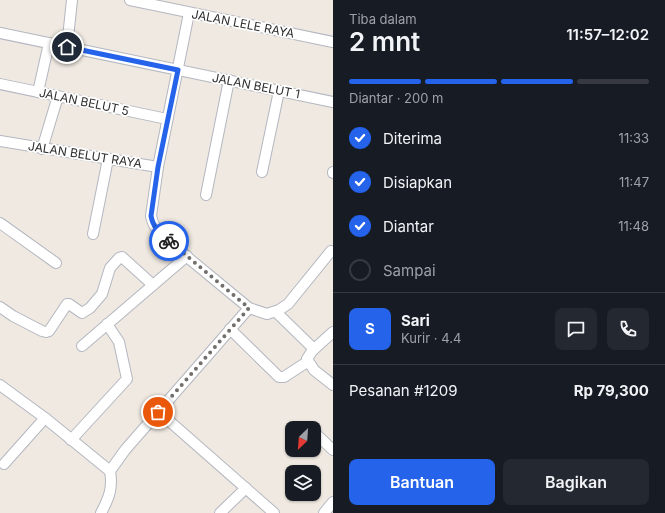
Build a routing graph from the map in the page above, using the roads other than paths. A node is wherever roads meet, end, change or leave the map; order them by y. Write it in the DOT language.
graph roads {
  1 [pos="72,0"];
  2 [pos="130,0"];
  3 [pos="172,5"];
  4 [pos="189,13"];
  5 [pos="0,33"];
  6 [pos="333,41"];
  7 [pos="49,43"];
  8 [pos="67,47"];
  9 [pos="178,70"];
  10 [pos="229,80"];
  11 [pos="0,84"];
  12 [pos="279,91"];
  13 [pos="38,92"];
  14 [pos="58,96"];
  15 [pos="333,102"];
  16 [pos="167,119"];
  17 [pos="0,141"];
  18 [pos="42,149"];
  19 [pos="108,159"];
  20 [pos="158,167"];
  21 [pos="262,172"];
  22 [pos="206,195"];
  23 [pos="0,223"];
  24 [pos="93,234"];
  25 [pos="331,251"];
  26 [pos="187,256"];
  27 [pos="56,263"];
  28 [pos="153,284"];
  29 [pos="0,307"];
  30 [pos="249,308"];
  31 [pos="276,312"];
  32 [pos="107,324"];
  33 [pos="230,329"];
  34 [pos="333,332"];
  35 [pos="82,346"];
  36 [pos="314,349"];
  37 [pos="307,362"];
  38 [pos="0,385"];
  39 [pos="333,385"];
  40 [pos="158,412"];
  41 [pos="45,418"];
  42 [pos="321,439"];
  43 [pos="71,440"];
  44 [pos="333,450"];
  45 [pos="4,464"];
  46 [pos="110,471"];
  47 [pos="246,488"];
  48 [pos="333,502"];
  49 [pos="101,513"];
  50 [pos="220,513"];
  51 [pos="274,513"];
  52 [pos="324,513"];
  1 -- 8 [label="street"];
  2 -- 3 [label="street, JALAN LELE RAYA"];
  3 -- 4 [label="street, JALAN LELE RAYA"];
  4 -- 6 [label="street, JALAN LELE RAYA"];
  4 -- 9 [label="street, JALAN BELUT RAYA"];
  5 -- 7 [label="street, JALAN BELUT 1"];
  7 -- 8 [label="street, JALAN BELUT 1"];
  7 -- 13 [label="street"];
  8 -- 9 [label="street, JALAN BELUT 1"];
  9 -- 10 [label="street, JALAN BELUT 1"];
  9 -- 16 [label="street, JALAN BELUT RAYA"];
  10 -- 12 [label="street, JALAN BELUT 1"];
  10 -- 22 [label="street"];
  11 -- 13 [label="street, JALAN BELUT 5"];
  12 -- 15 [label="street, JALAN BELUT 1"];
  12 -- 21 [label="street"];
  13 -- 14 [label="street, JALAN BELUT 5"];
  14 -- 16 [label="street, JALAN BELUT 5"];
  14 -- 18 [label="street"];
  16 -- 20 [label="street, JALAN BELUT RAYA"];
  17 -- 18 [label="street, JALAN BELUT RAYA"];
  18 -- 19 [label="street, JALAN BELUT RAYA"];
  19 -- 20 [label="street, JALAN BELUT RAYA"];
  19 -- 24 [label="street"];
  20 -- 26 [label="street"];
  23 -- 27 [label="street"];
  25 -- 31 [label="street"];
  26 -- 28 [label="street"];
  26 -- 30 [label="street"];
  28 -- 29 [label="street"];
  28 -- 32 [label="street"];
  30 -- 31 [label="street"];
  30 -- 33 [label="street"];
  31 -- 36 [label="street"];
  32 -- 35 [label="street"];
  32 -- 43 [label="street"];
  33 -- 37 [label="street"];
  33 -- 40 [label="street"];
  34 -- 36 [label="street"];
  36 -- 37 [label="street"];
  37 -- 39 [label="street"];
  38 -- 41 [label="street"];
  40 -- 46 [label="street"];
  40 -- 47 [label="street"];
  41 -- 43 [label="street"];
  41 -- 45 [label="street"];
  42 -- 44 [label="street"];
  43 -- 46 [label="street"];
  46 -- 49 [label="street"];
  47 -- 50 [label="street"];
  47 -- 51 [label="street"];
  48 -- 52 [label="street"];
}
